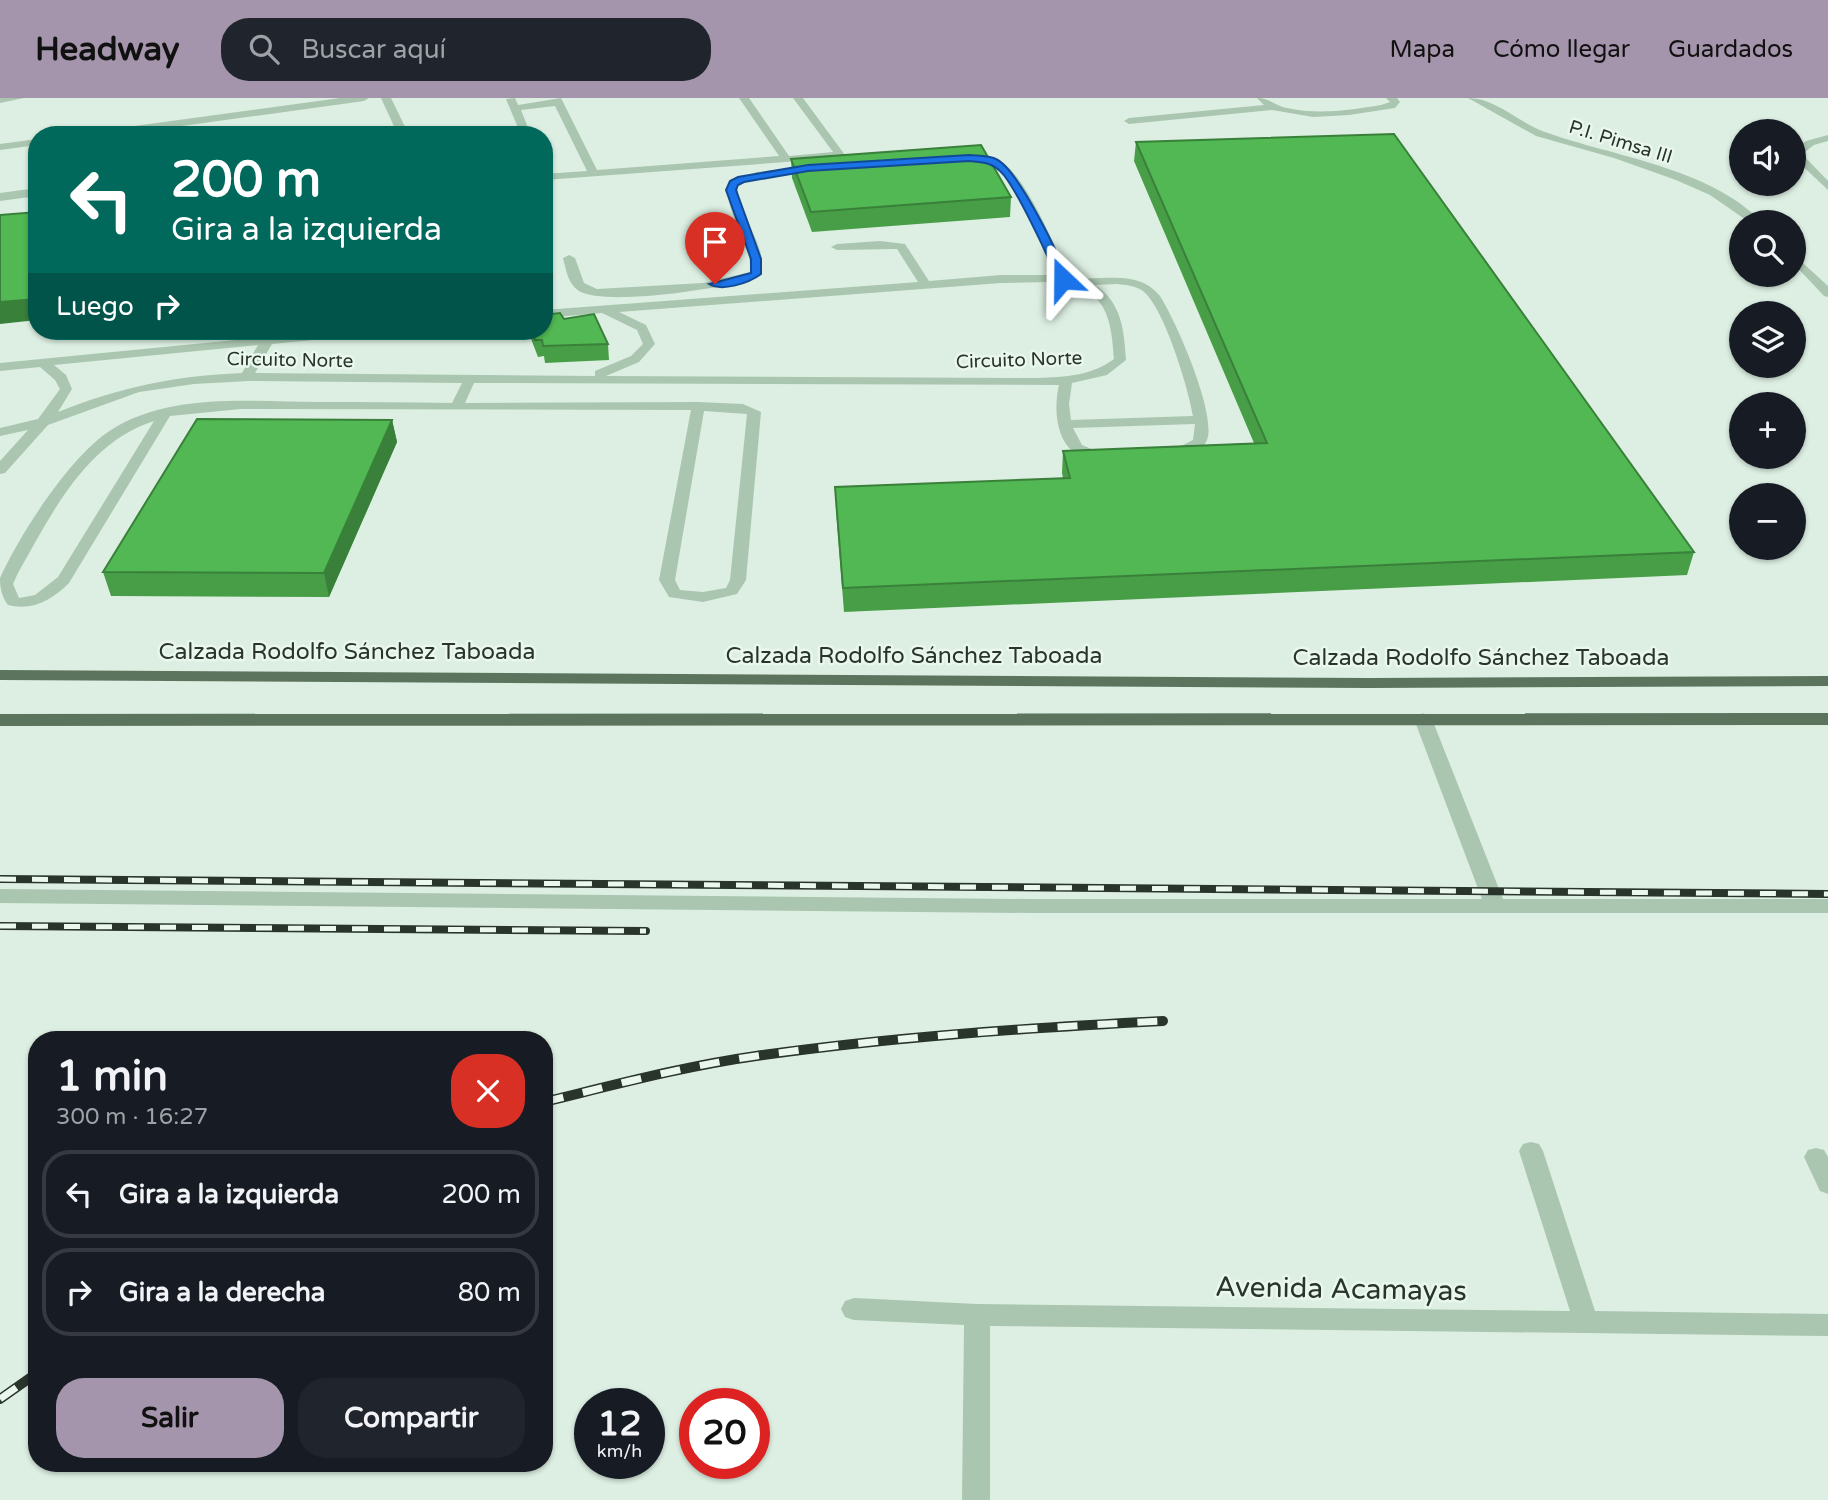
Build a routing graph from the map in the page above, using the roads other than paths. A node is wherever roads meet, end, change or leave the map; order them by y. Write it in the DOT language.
graph roads {
  1 [pos="19,98"];
  2 [pos="364,98"];
  3 [pos="386,98"];
  4 [pos="744,98"];
  5 [pos="798,98"];
  6 [pos="1262,98"];
  7 [pos="1391,98"];
  8 [pos="1473,98"];
  9 [pos="0,100"];
  10 [pos="557,100"];
  11 [pos="513,103"];
  12 [pos="1273,107"];
  13 [pos="1129,121"];
  14 [pos="157,126"];
  15 [pos="400,126"];
  16 [pos="522,126"];
  17 [pos="1828,138"];
  18 [pos="28,143"];
  19 [pos="0,147"];
  20 [pos="786,159"];
  21 [pos="957,159"];
  22 [pos="847,166"];
  23 [pos="593,173"];
  24 [pos="553,176"];
  25 [pos="1828,187"];
  26 [pos="28,193"];
  27 [pos="0,197"];
  28 [pos="1739,210"];
  29 [pos="837,247"];
  30 [pos="569,258"];
  31 [pos="1806,270"];
  32 [pos="1063,279"];
  33 [pos="1080,282"];
  34 [pos="926,285"];
  35 [pos="1828,293"];
  36 [pos="598,310"];
  37 [pos="553,313"];
  38 [pos="277,340"];
  39 [pos="267,341"];
  40 [pos="43,363"];
  41 [pos="0,367"];
  42 [pos="247,375"];
  43 [pos="587,378"];
  44 [pos="470,379"];
  45 [pos="1067,380"];
  46 [pos="698,406"];
  47 [pos="457,407"];
  48 [pos="166,413"];
  49 [pos="1202,420"];
  50 [pos="41,422"];
  51 [pos="1067,424"];
  52 [pos="0,432"];
  53 [pos="1163,455"];
  54 [pos="1112,456"];
  55 [pos="0,470"];
  56 [pos="0,664"];
  57 [pos="38,674"];
  58 [pos="0,675"];
  59 [pos="1828,681"];
  60 [pos="1423,719"];
  61 [pos="1828,719"];
  62 [pos="0,720"];
  63 [pos="0,895"];
  64 [pos="1494,906"];
  65 [pos="1828,906"];
  66 [pos="1531,1151"];
  67 [pos="1816,1157"];
  68 [pos="1828,1184"];
  69 [pos="854,1310"];
  70 [pos="977,1315"];
  71 [pos="1586,1322"];
  72 [pos="1828,1325"];
  73 [pos="976,1500"];
  1 -- 9 [label="street"];
  2 -- 14 [label="street"];
  3 -- 15 [label="street"];
  4 -- 20 [label="lane"];
  5 -- 20 [label="lane"];
  6 -- 12 [label="lane"];
  7 -- 12 [label="lane"];
  8 -- 28 [label="lane, P.I. Pimsa III"];
  10 -- 11 [label="lane"];
  10 -- 23 [label="lane"];
  11 -- 16 [label="lane"];
  12 -- 13 [label="lane"];
  17 -- 25 [label="lane"];
  18 -- 19 [label="street"];
  20 -- 23 [label="lane"];
  21 -- 32 [label="lane"];
  22 -- 30 [label="lane"];
  23 -- 24 [label="lane"];
  26 -- 27 [label="street"];
  29 -- 34 [label="lane"];
  31 -- 35 [label="lane"];
  32 -- 33 [label="lane, Circuito Norte"];
  32 -- 34 [label="lane, Circuito Norte"];
  33 -- 45 [label="lane, Circuito Norte"];
  33 -- 49 [label="lane"];
  34 -- 36 [label="lane, Circuito Norte"];
  36 -- 37 [label="lane, Circuito Norte"];
  36 -- 43 [label="lane, Circuito Norte"];
  38 -- 39 [label="lane, Circuito Norte"];
  39 -- 40 [label="lane, Circuito Norte"];
  39 -- 42 [label="lane"];
  40 -- 41 [label="lane, Circuito Norte"];
  40 -- 50 [label="lane"];
  42 -- 44 [label="lane, Circuito Norte"];
  42 -- 50 [label="lane, Circuito Norte"];
  43 -- 44 [label="lane, Circuito Norte"];
  43 -- 45 [label="lane, Circuito Norte"];
  44 -- 47 [label="lane"];
  45 -- 51 [label="lane"];
  46 -- 46 [label="lane"];
  46 -- 47 [label="lane"];
  47 -- 48 [label="lane"];
  48 -- 48 [label="lane"];
  49 -- 51 [label="lane"];
  49 -- 53 [label="lane"];
  50 -- 52 [label="lane, Circuito Norte"];
  50 -- 55 [label="lane"];
  51 -- 54 [label="lane"];
  56 -- 57 [label="main road"];
  57 -- 58 [label="main road, Calzada Rodolfo Sánchez Taboada"];
  57 -- 59 [label="main road, Calzada Rodolfo Sánchez Taboada"];
  60 -- 61 [label="main road"];
  60 -- 62 [label="main road"];
  60 -- 64 [label="street"];
  63 -- 64 [label="street"];
  64 -- 65 [label="street"];
  66 -- 71 [label="street"];
  67 -- 68 [label="street"];
  69 -- 70 [label="street, Avenida Acamayas"];
  70 -- 71 [label="street, Avenida Acamayas"];
  70 -- 73 [label="street"];
  71 -- 72 [label="street, Avenida Acamayas"];
}
